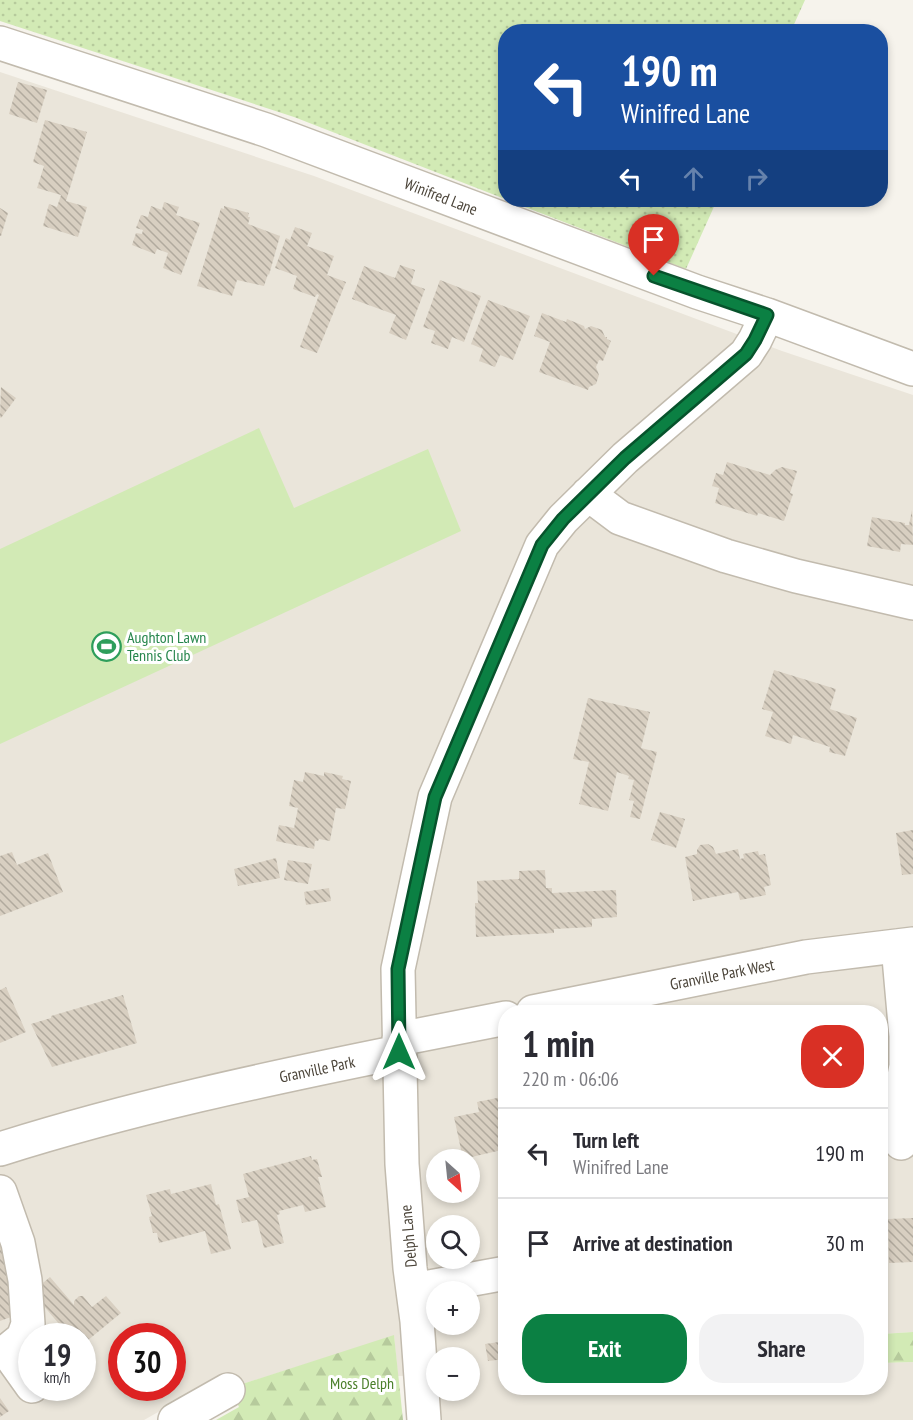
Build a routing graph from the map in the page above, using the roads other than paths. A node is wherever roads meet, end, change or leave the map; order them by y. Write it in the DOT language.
graph roads {
  1 [pos="0,44"];
  2 [pos="767,315"];
  3 [pos="913,369"];
  4 [pos="588,494"];
  5 [pos="913,603"];
  6 [pos="906,945"];
  7 [pos="568,1005"];
  8 [pos="498,1020"];
  9 [pos="399,1046"];
  10 [pos="902,1143"];
  11 [pos="0,1149"];
  12 [pos="0,1192"];
  13 [pos="498,1274"];
  14 [pos="413,1290"];
  15 [pos="28,1323"];
  16 [pos="18,1342"];
  17 [pos="18,1367"];
  18 [pos="228,1390"];
  19 [pos="175,1420"];
  20 [pos="424,1420"];
  1 -- 2 [label="street, Winifred Lane"];
  2 -- 3 [label="street, Winifred Lane"];
  2 -- 4 [label="street"];
  4 -- 5 [label="street"];
  4 -- 9 [label="street"];
  6 -- 7 [label="street, Granville Park West"];
  6 -- 10 [label="street"];
  8 -- 9 [label="street"];
  9 -- 11 [label="street, Granville Park"];
  9 -- 14 [label="street, Delph Lane"];
  12 -- 15 [label="street"];
  13 -- 14 [label="street"];
  14 -- 20 [label="street, Delph Lane"];
  16 -- 17 [label="street"];
  18 -- 19 [label="street"];
}
